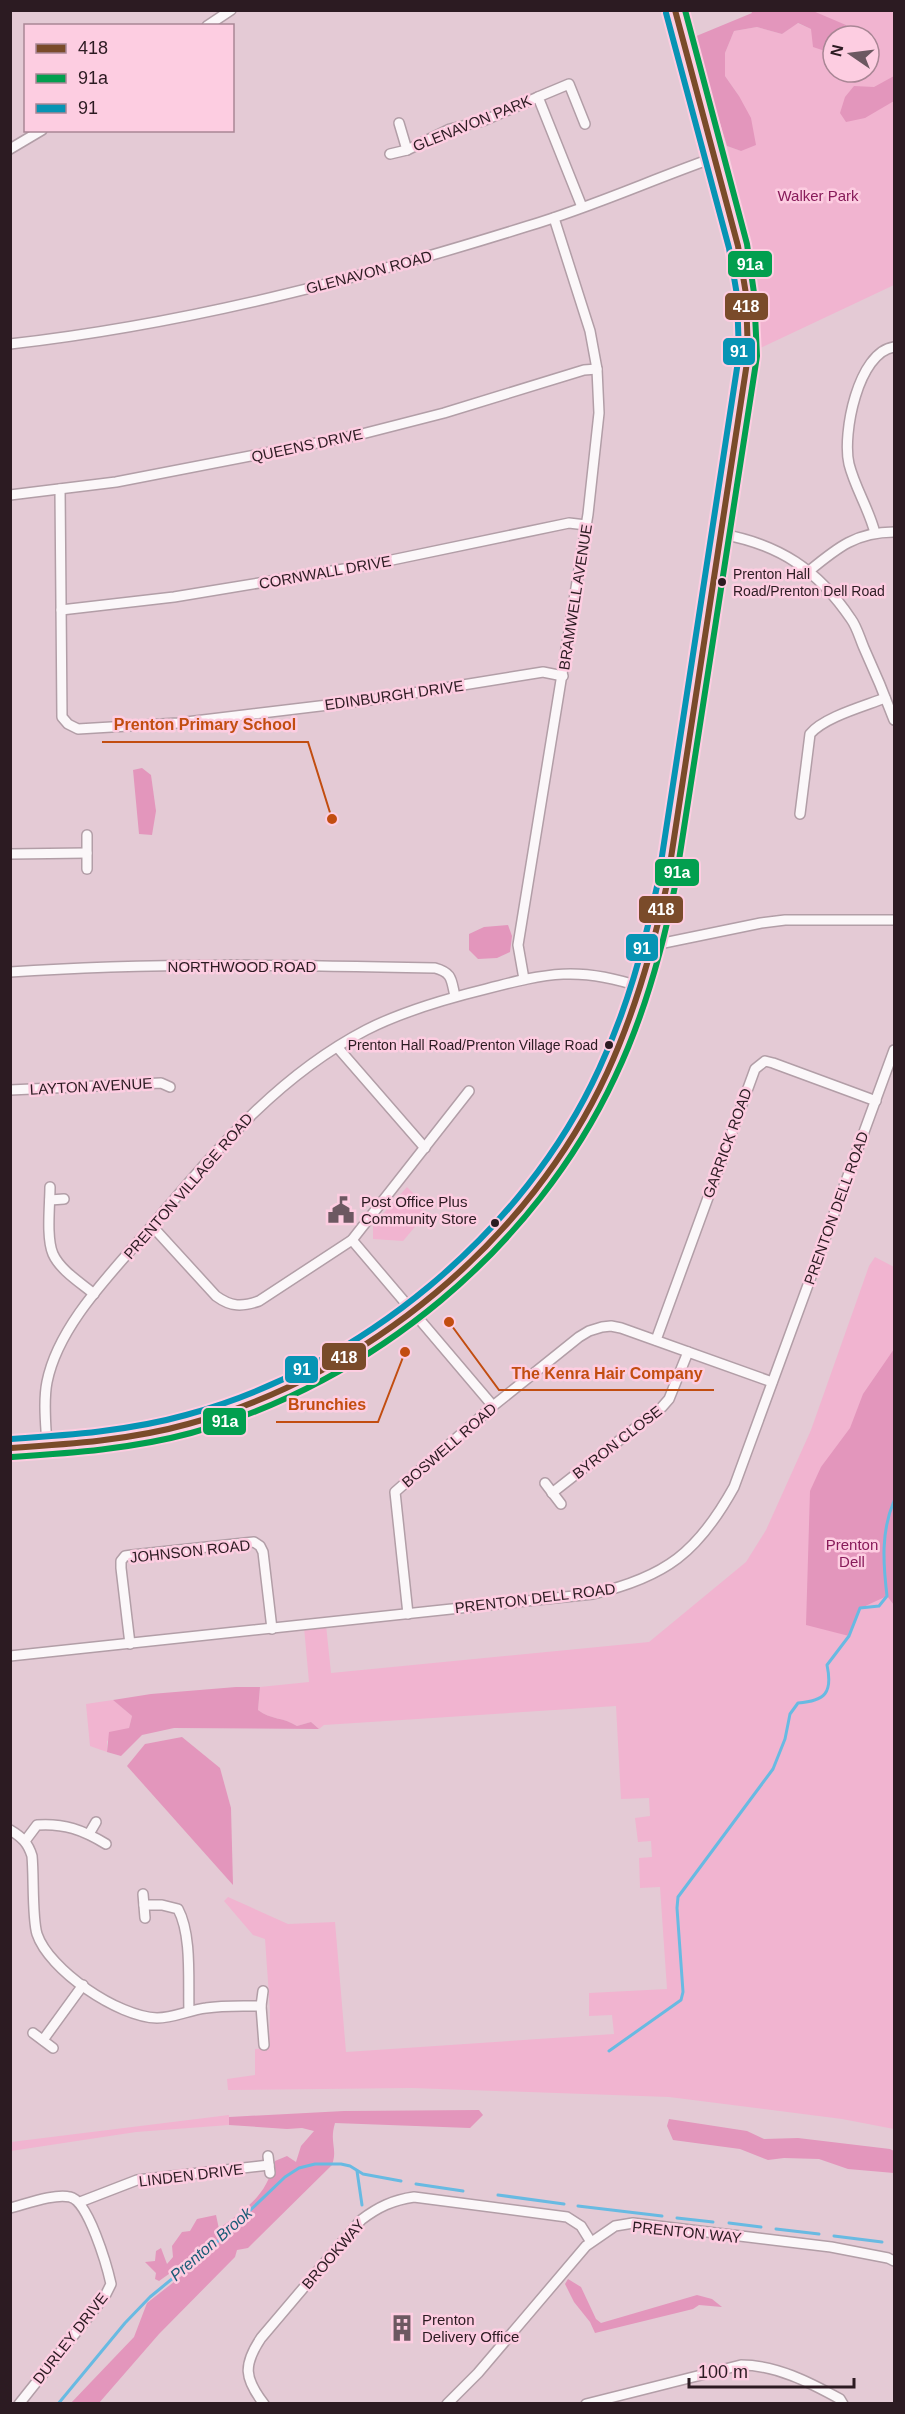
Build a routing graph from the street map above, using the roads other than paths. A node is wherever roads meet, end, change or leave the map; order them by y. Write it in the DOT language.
graph roads {
  1 [pos="231,10"];
  2 [pos="675,10"];
  3 [pos="210,24"];
  4 [pos="538,97"];
  5 [pos="399,123"];
  6 [pos="585,124"];
  7 [pos="39,132"];
  8 [pos="10,149"];
  9 [pos="407,150"];
  10 [pos="390,154"];
  11 [pos="716,157"];
  12 [pos="582,207"];
  13 [pos="554,218"];
  14 [pos="10,344"];
  15 [pos="894,346"];
  16 [pos="597,369"];
  17 [pos="60,489"];
  18 [pos="10,495"];
  19 [pos="586,525"];
  20 [pos="894,532"];
  21 [pos="875,533"];
  22 [pos="721,534"];
  23 [pos="809,571"];
  24 [pos="61,610"];
  25 [pos="563,676"];
  26 [pos="885,698"];
  27 [pos="894,720"];
  28 [pos="800,814"];
  29 [pos="87,835"];
  30 [pos="87,853"];
  31 [pos="10,854"];
  32 [pos="87,869"];
  33 [pos="894,920"];
  34 [pos="654,945"];
  35 [pos="10,972"];
  36 [pos="524,979"];
  37 [pos="642,987"];
  38 [pos="455,996"];
  39 [pos="338,1048"];
  40 [pos="894,1050"];
  41 [pos="170,1087"];
  42 [pos="10,1090"];
  43 [pos="470,1091"];
  44 [pos="876,1101"];
  45 [pos="425,1148"];
  46 [pos="50,1187"];
  47 [pos="64,1199"];
  48 [pos="50,1200"];
  49 [pos="152,1226"];
  50 [pos="352,1240"];
  51 [pos="94,1294"];
  52 [pos="411,1312"];
  53 [pos="656,1340"];
  54 [pos="688,1352"];
  55 [pos="772,1382"];
  56 [pos="493,1406"];
  57 [pos="46,1446"];
  58 [pos="10,1448"];
  59 [pos="545,1483"];
  60 [pos="552,1493"];
  61 [pos="561,1504"];
  62 [pos="408,1614"];
  63 [pos="272,1629"];
  64 [pos="130,1644"];
  65 [pos="10,1656"];
  66 [pos="96,1822"];
  67 [pos="10,1830"];
  68 [pos="89,1834"];
  69 [pos="25,1841"];
  70 [pos="106,1844"];
  71 [pos="143,1894"];
  72 [pos="144,1905"];
  73 [pos="145,1918"];
  74 [pos="83,1985"];
  75 [pos="262,1991"];
  76 [pos="261,2006"];
  77 [pos="189,2011"];
  78 [pos="33,2033"];
  79 [pos="43,2040"];
  80 [pos="264,2045"];
  81 [pos="53,2048"];
  82 [pos="269,2165"];
  83 [pos="80,2202"];
  84 [pos="10,2208"];
  85 [pos="591,2242"];
  86 [pos="894,2261"];
  87 [pos="19,2403"];
  88 [pos="264,2403"];
  89 [pos="447,2403"];
  90 [pos="586,2403"];
  91 [pos="843,2403"];
  1 -- 3 [label="street"];
  2 -- 11 [label="street"];
  4 -- 6 [label="street, GLENAVON PARK"];
  4 -- 9 [label="street, GLENAVON PARK"];
  4 -- 12 [label="street, GLENAVON PARK"];
  5 -- 9 [label="street, GLENAVON PARK"];
  7 -- 8 [label="street"];
  9 -- 10 [label="street, GLENAVON PARK"];
  11 -- 12 [label="street, GLENAVON ROAD"];
  11 -- 22 [label="street"];
  12 -- 13 [label="street, GLENAVON ROAD"];
  13 -- 14 [label="street, GLENAVON ROAD"];
  13 -- 16 [label="street, BRAMWELL AVENUE"];
  15 -- 21 [label="street"];
  16 -- 17 [label="street, QUEENS DRIVE"];
  16 -- 19 [label="street, BRAMWELL AVENUE"];
  17 -- 18 [label="street, QUEENS DRIVE"];
  17 -- 24 [label="street, EDINBURGH DRIVE"];
  19 -- 24 [label="street, CORNWALL DRIVE"];
  19 -- 25 [label="street, BRAMWELL AVENUE"];
  20 -- 21 [label="street"];
  21 -- 23 [label="street"];
  22 -- 23 [label="street"];
  22 -- 34 [label="street"];
  23 -- 26 [label="street"];
  24 -- 25 [label="street, EDINBURGH DRIVE"];
  25 -- 36 [label="street, BRAMWELL AVENUE"];
  26 -- 27 [label="street"];
  26 -- 28 [label="street"];
  29 -- 30 [label="street"];
  30 -- 31 [label="street"];
  30 -- 32 [label="street"];
  33 -- 34 [label="street"];
  34 -- 37 [label="street"];
  35 -- 38 [label="street, NORTHWOOD ROAD"];
  36 -- 37 [label="street, PRENTON VILLAGE ROAD"];
  36 -- 38 [label="street, PRENTON VILLAGE ROAD"];
  37 -- 52 [label="street"];
  38 -- 39 [label="street, PRENTON VILLAGE ROAD"];
  39 -- 45 [label="street"];
  39 -- 49 [label="street, PRENTON VILLAGE ROAD"];
  40 -- 44 [label="street, PRENTON DELL ROAD"];
  41 -- 42 [label="street, LAYTON AVENUE"];
  43 -- 45 [label="street"];
  44 -- 53 [label="street, GARRICK ROAD"];
  44 -- 55 [label="street, PRENTON DELL ROAD"];
  45 -- 50 [label="street"];
  46 -- 48 [label="street"];
  47 -- 48 [label="street"];
  48 -- 51 [label="street"];
  49 -- 50 [label="street"];
  49 -- 51 [label="street, PRENTON VILLAGE ROAD"];
  50 -- 52 [label="street"];
  51 -- 57 [label="street, PRENTON VILLAGE ROAD"];
  52 -- 56 [label="street"];
  52 -- 57 [label="street"];
  53 -- 54 [label="street, BOSWELL ROAD"];
  53 -- 56 [label="street, BOSWELL ROAD"];
  54 -- 55 [label="street, BOSWELL ROAD"];
  54 -- 60 [label="street, BYRON CLOSE"];
  55 -- 62 [label="street, PRENTON DELL ROAD"];
  56 -- 62 [label="street, BOSWELL ROAD"];
  57 -- 58 [label="street"];
  59 -- 60 [label="street"];
  60 -- 61 [label="street"];
  62 -- 63 [label="street, PRENTON DELL ROAD"];
  63 -- 64 [label="street, PRENTON DELL ROAD"];
  63 -- 64 [label="street, JOHNSON ROAD"];
  64 -- 65 [label="street, PRENTON DELL ROAD"];
  66 -- 68 [label="street"];
  67 -- 69 [label="street"];
  68 -- 69 [label="street"];
  68 -- 70 [label="street"];
  69 -- 74 [label="street"];
  71 -- 72 [label="street"];
  72 -- 73 [label="street"];
  72 -- 77 [label="street"];
  74 -- 77 [label="street"];
  74 -- 79 [label="street"];
  75 -- 76 [label="street"];
  76 -- 77 [label="street"];
  76 -- 80 [label="street"];
  78 -- 79 [label="street"];
  79 -- 81 [label="street"];
  82 -- 83 [label="street, LINDEN DRIVE"];
  83 -- 84 [label="street"];
  83 -- 87 [label="street, DURLEY DRIVE"];
  85 -- 86 [label="street, PRENTON WAY"];
  85 -- 88 [label="street, BROOKWAY"];
  85 -- 89 [label="street, PRENTON WAY"];
  90 -- 91 [label="street"];
}
